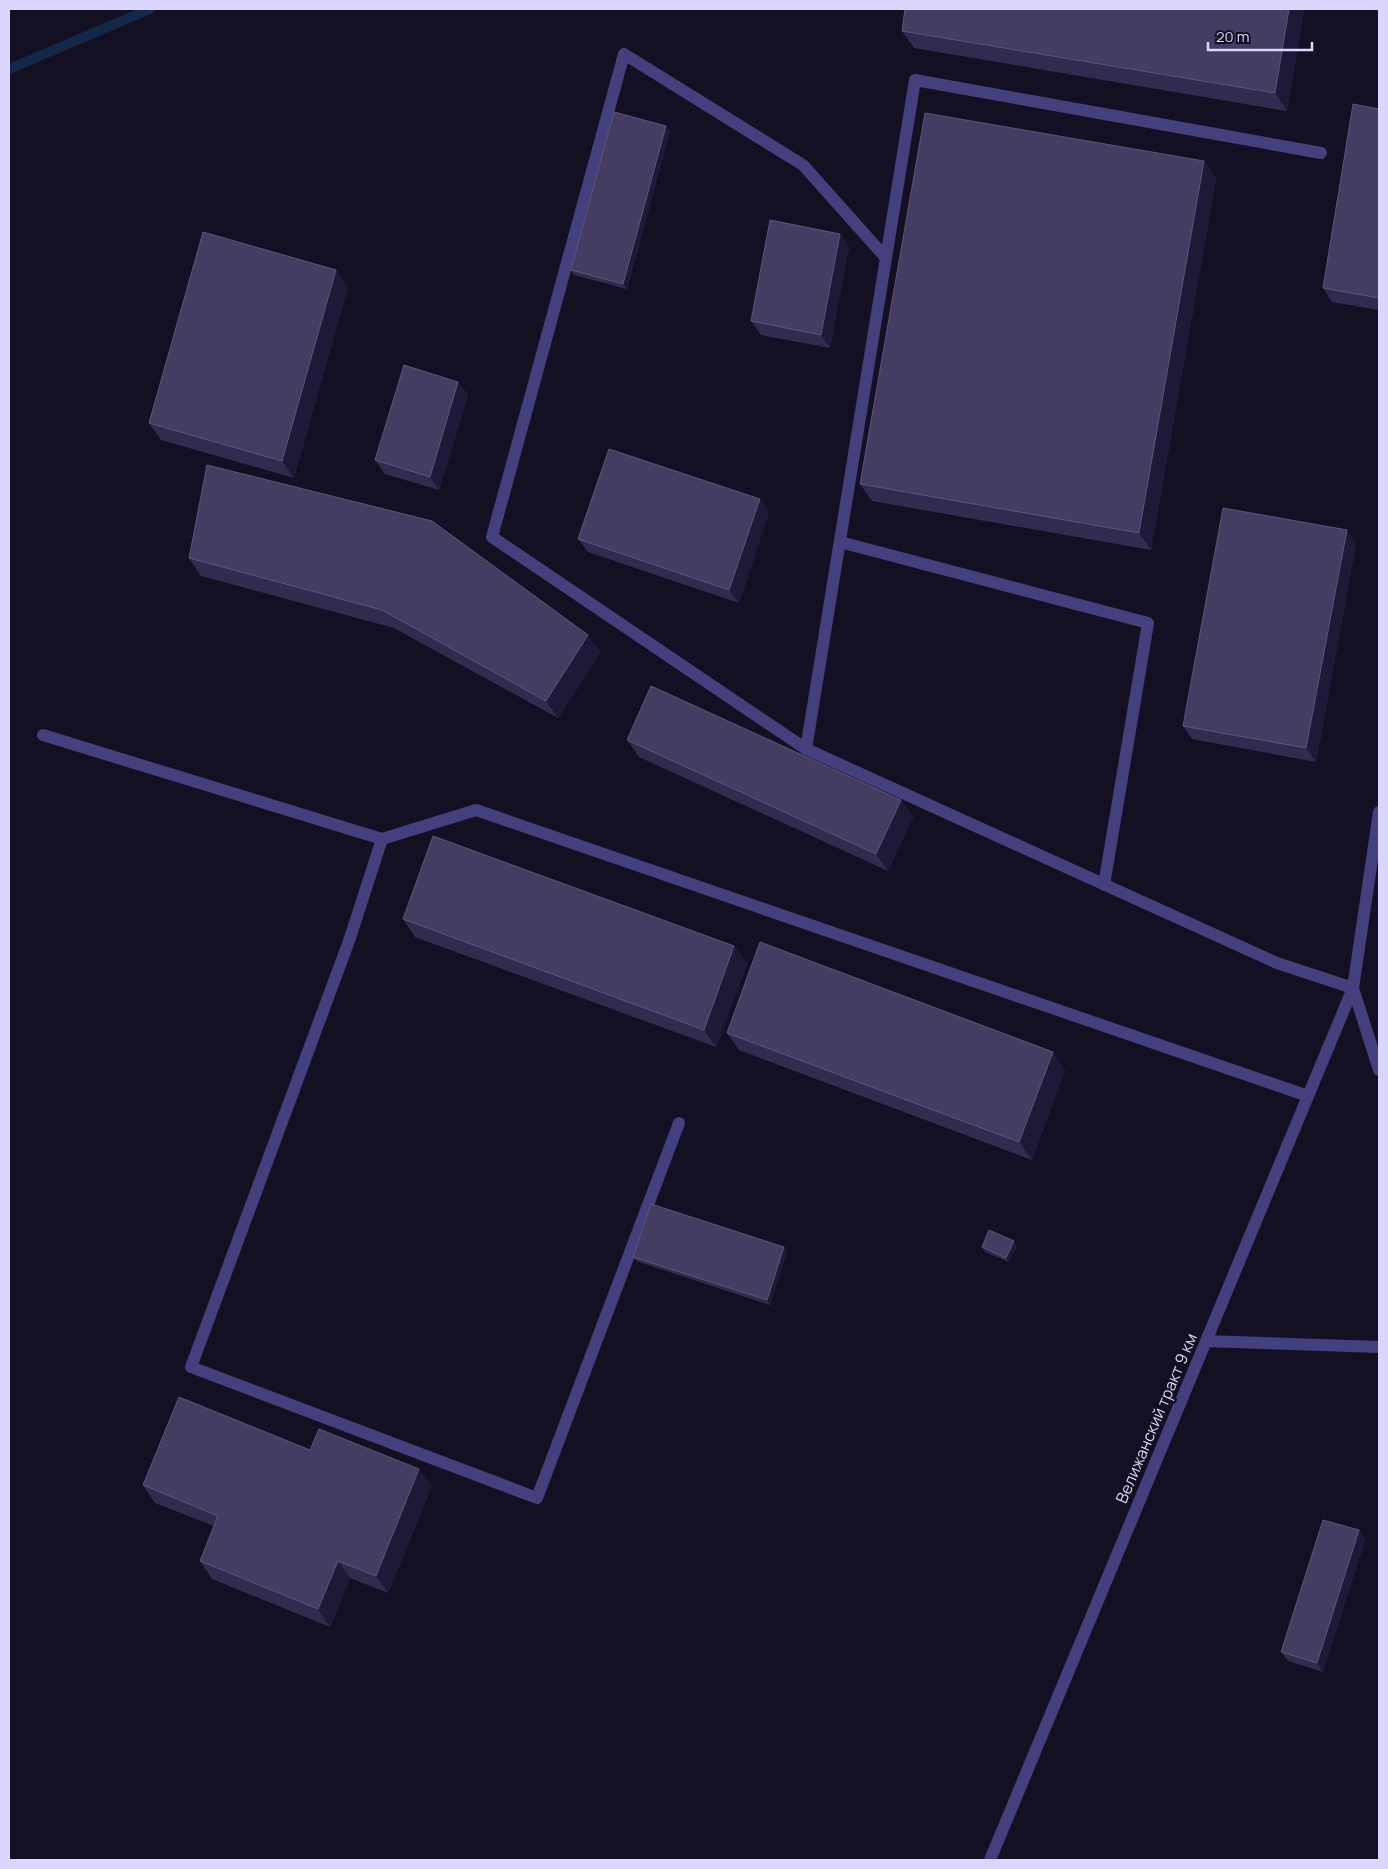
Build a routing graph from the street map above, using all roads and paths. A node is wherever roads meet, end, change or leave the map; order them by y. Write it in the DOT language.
graph roads {
  1 [pos="1321,153"];
  2 [pos="886,258"];
  3 [pos="840,542"];
  4 [pos="43,735"];
  5 [pos="806,749"];
  6 [pos="1379,812"];
  7 [pos="382,839"];
  8 [pos="1104,885"];
  9 [pos="1352,988"];
  10 [pos="1379,1070"];
  11 [pos="1308,1096"];
  12 [pos="679,1122"];
  13 [pos="1206,1341"];
  14 [pos="1379,1347"];
  15 [pos="990,1860"];
  1 -- 2 [label="street"];
  2 -- 3 [label="street"];
  2 -- 5 [label="street"];
  3 -- 5 [label="street"];
  3 -- 8 [label="street"];
  4 -- 7 [label="street"];
  5 -- 8 [label="street"];
  6 -- 9 [label="street"];
  7 -- 11 [label="street"];
  7 -- 12 [label="street"];
  8 -- 9 [label="street"];
  9 -- 10 [label="street"];
  9 -- 11 [label="street, Велижанский тракт 9 км"];
  11 -- 13 [label="street, Велижанский тракт 9 км"];
  13 -- 14 [label="street"];
  13 -- 15 [label="street, Велижанский тракт 9 км"];
}
